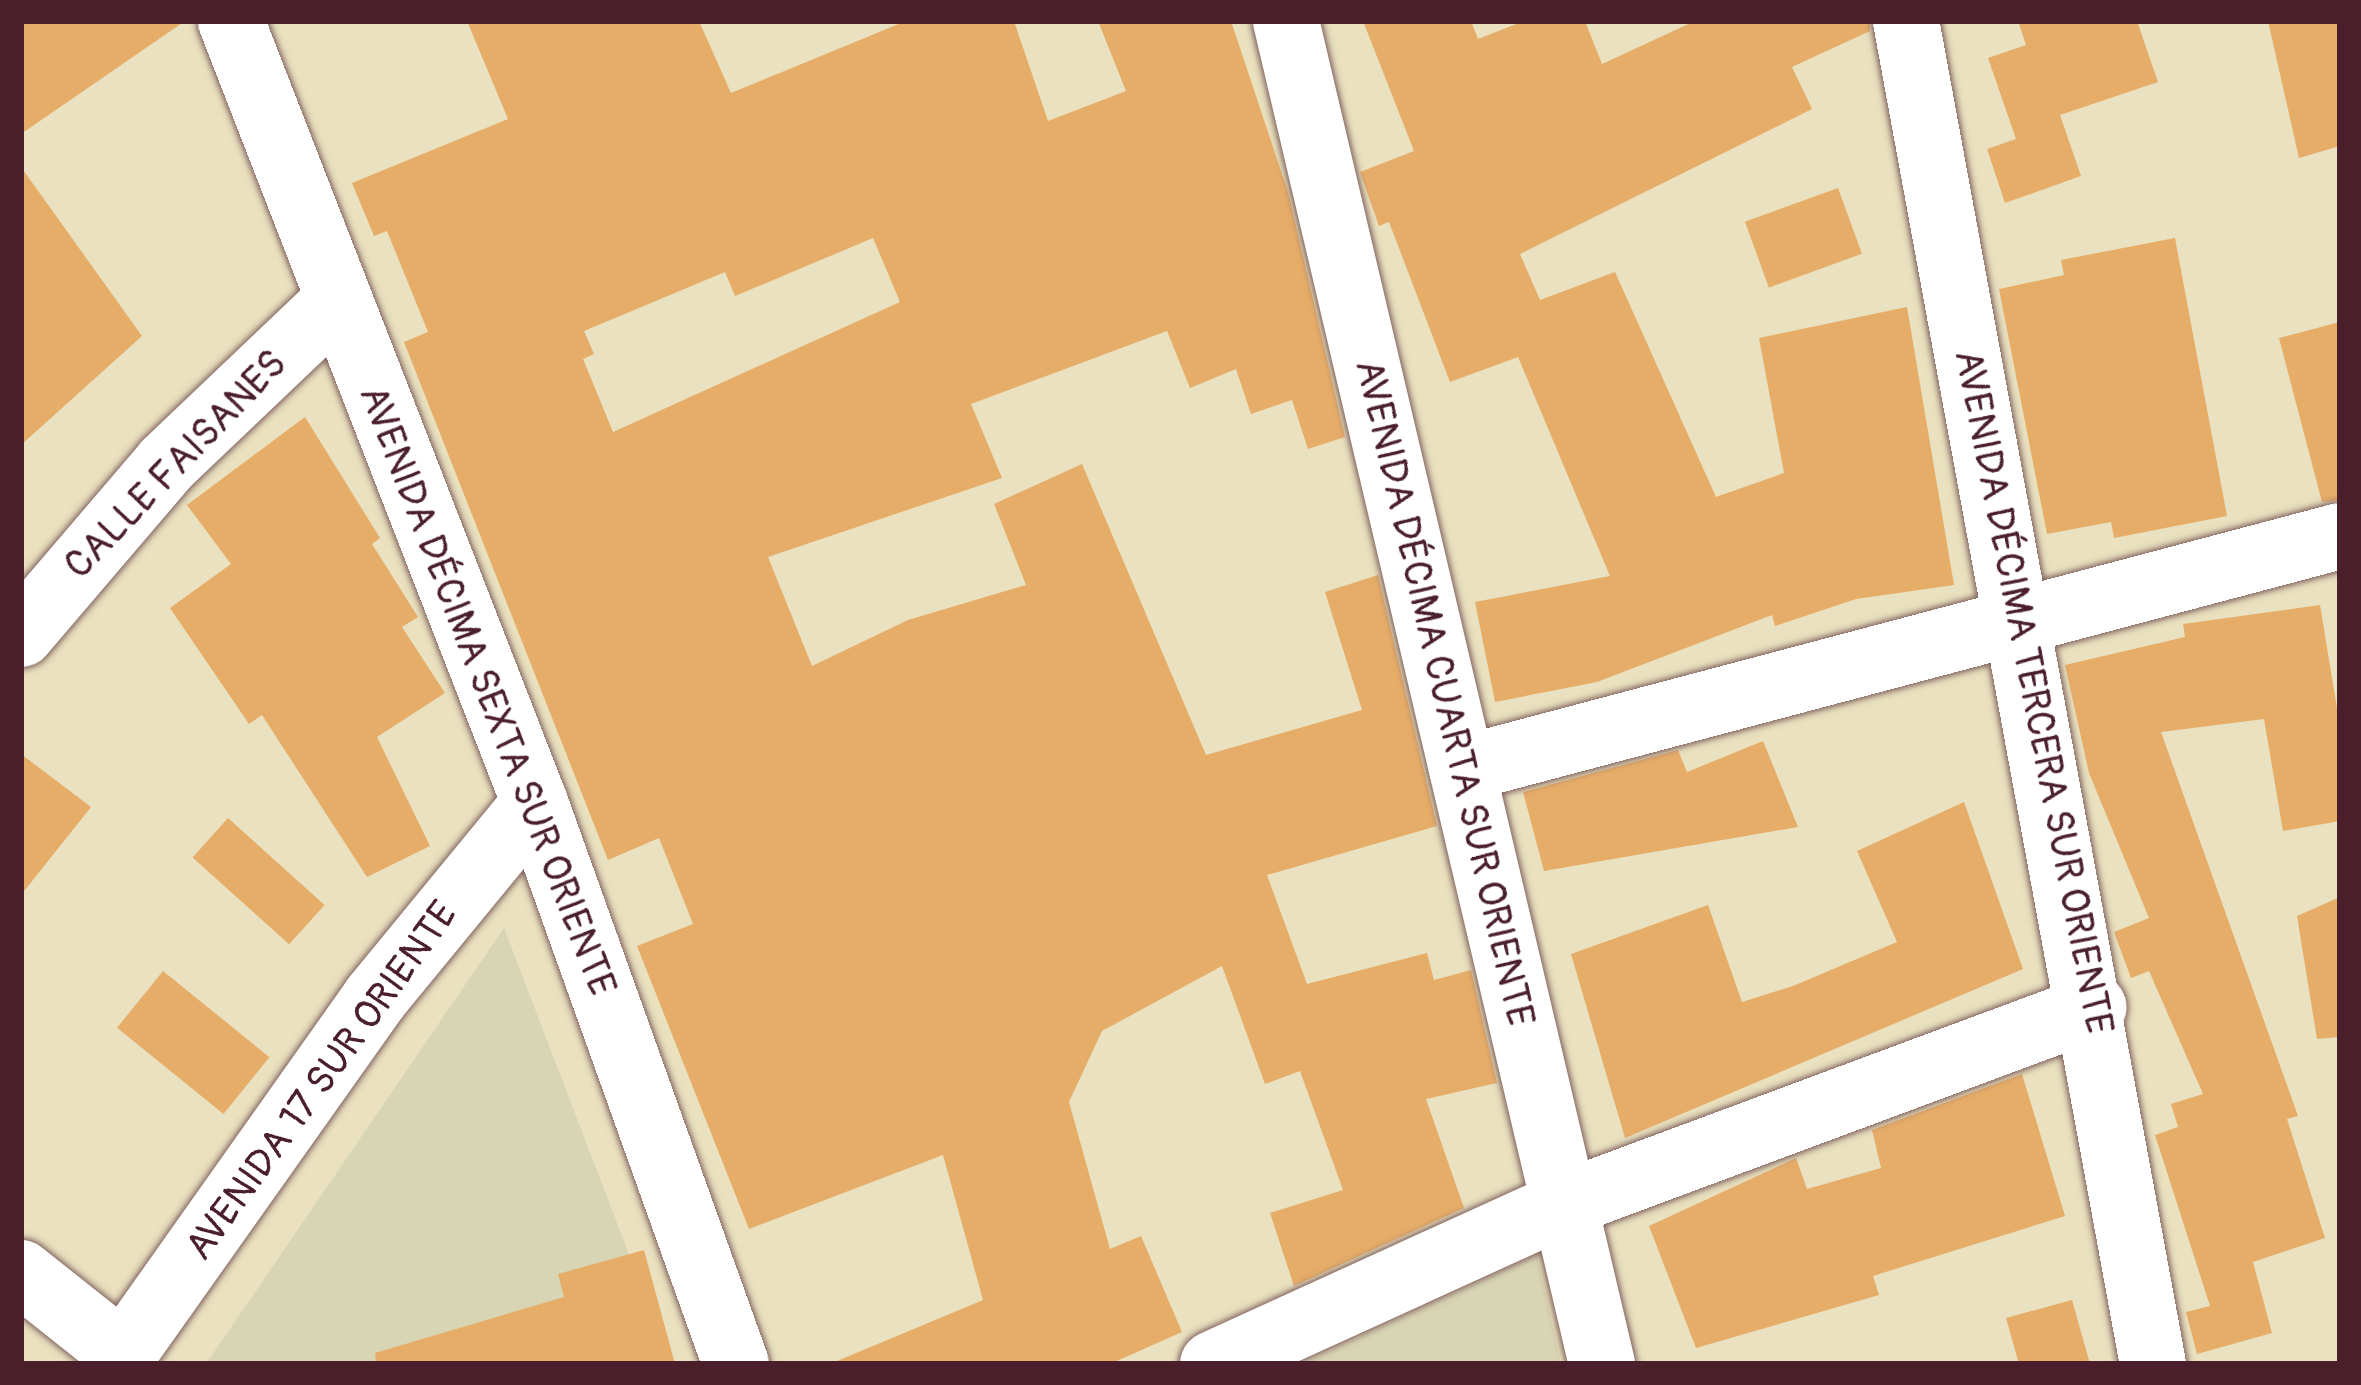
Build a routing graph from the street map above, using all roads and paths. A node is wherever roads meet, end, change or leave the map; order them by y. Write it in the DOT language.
graph roads {
  1 [pos="231,21"];
  2 [pos="1286,21"];
  3 [pos="1906,21"];
  4 [pos="337,301"];
  5 [pos="2340,536"];
  6 [pos="2020,614"];
  7 [pos="21,634"];
  8 [pos="1462,769"];
  9 [pos="535,803"];
  10 [pos="2094,1007"];
  11 [pos="1564,1204"];
  12 [pos="21,1273"];
  13 [pos="120,1359"];
  14 [pos="736,1364"];
  15 [pos="1214,1364"];
  16 [pos="1602,1364"];
  17 [pos="2153,1364"];
  1 -- 4 [label="street, AVENIDA DÉCIMA SEXTA SUR ORIENTE"];
  2 -- 8 [label="street, AVENIDA DÉCIMA CUARTA SUR ORIENTE"];
  3 -- 6 [label="street, AVENIDA DÉCIMA TERCERA SUR ORIENTE"];
  4 -- 7 [label="street, CALLE FAISANES"];
  4 -- 9 [label="street, AVENIDA DÉCIMA SEXTA SUR ORIENTE"];
  5 -- 6 [label="street"];
  6 -- 8 [label="street"];
  6 -- 10 [label="street, AVENIDA DÉCIMA TERCERA SUR ORIENTE"];
  8 -- 11 [label="street, AVENIDA DÉCIMA CUARTA SUR ORIENTE"];
  9 -- 13 [label="street, AVENIDA 17 SUR ORIENTE"];
  9 -- 14 [label="street, AVENIDA DÉCIMA SEXTA SUR ORIENTE"];
  10 -- 11 [label="street"];
  10 -- 17 [label="street, AVENIDA DÉCIMA TERCERA SUR ORIENTE"];
  11 -- 15 [label="street"];
  11 -- 16 [label="street, AVENIDA DÉCIMA CUARTA SUR ORIENTE"];
  12 -- 13 [label="street"];
}
